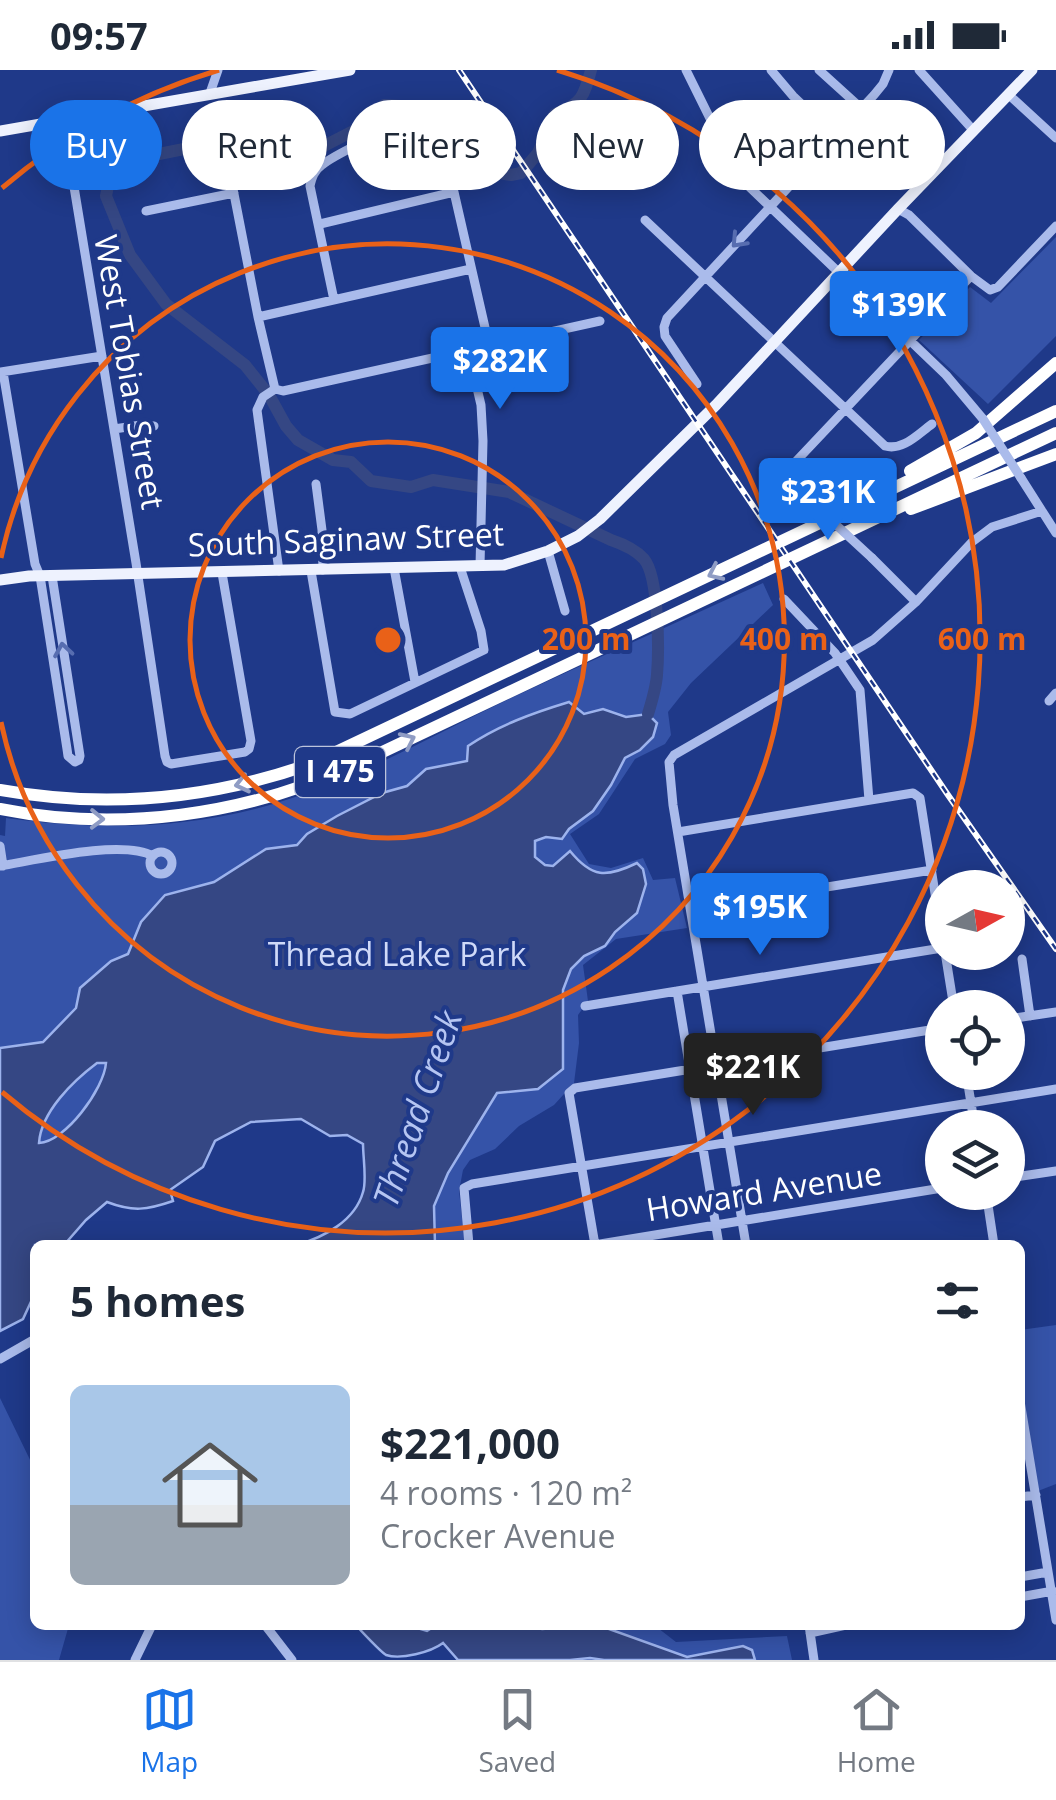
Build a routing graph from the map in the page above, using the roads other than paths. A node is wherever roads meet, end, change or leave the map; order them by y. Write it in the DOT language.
graph roads {
  1 [pos="218,70"];
  2 [pos="350,70"];
  3 [pos="687,70"];
  4 [pos="771,70"];
  5 [pos="819,70"];
  6 [pos="889,70"];
  7 [pos="897,70"];
  8 [pos="920,70"];
  9 [pos="1032,70"];
  10 [pos="882,86"];
  11 [pos="210,93"];
  12 [pos="1009,95"];
  13 [pos="797,100"];
  14 [pos="852,100"];
  15 [pos="869,100"];
  16 [pos="162,102"];
  17 [pos="30,126"];
  18 [pos="974,130"];
  19 [pos="0,131"];
  20 [pos="1056,138"];
  21 [pos="74,190"];
  22 [pos="233,190"];
  23 [pos="785,190"];
  24 [pos="454,192"];
  25 [pos="234,193"];
  26 [pos="770,206"];
  27 [pos="898,209"];
  28 [pos="146,211"];
  29 [pos="318,218"];
  30 [pos="645,220"];
  31 [pos="1056,226"];
  32 [pos="471,268"];
  33 [pos="839,273"];
  34 [pos="706,276"];
  35 [pos="971,276"];
  36 [pos="334,300"];
  37 [pos="258,317"];
  38 [pos="600,321"];
  39 [pos="910,341"];
  40 [pos="774,342"];
  41 [pos="489,345"];
  42 [pos="468,350"];
  43 [pos="102,356"];
  44 [pos="1056,363"];
  45 [pos="2,372"];
  46 [pos="697,384"];
  47 [pos="275,390"];
  48 [pos="844,408"];
  49 [pos="1056,411"];
  50 [pos="932,424"];
  51 [pos="154,426"];
  52 [pos="114,429"];
  53 [pos="1056,432"];
  54 [pos="1056,454"];
  55 [pos="316,484"];
  56 [pos="1042,510"];
  57 [pos="819,524"];
  58 [pos="1056,533"];
  59 [pos="820,544"];
  60 [pos="548,552"];
  61 [pos="480,566"];
  62 [pos="460,567"];
  63 [pos="394,568"];
  64 [pos="317,570"];
  65 [pos="280,571"];
  66 [pos="222,573"];
  67 [pos="136,574"];
  68 [pos="46,576"];
  69 [pos="0,580"];
  70 [pos="784,599"];
  71 [pos="916,602"];
  72 [pos="565,612"];
  73 [pos="838,660"];
  74 [pos="67,680"];
  75 [pos="56,681"];
  76 [pos="415,682"];
  77 [pos="0,790"];
  78 [pos="869,800"];
  79 [pos="0,809"];
  80 [pos="678,832"];
  81 [pos="0,846"];
  82 [pos="153,856"];
  83 [pos="2,866"];
  84 [pos="932,870"];
  85 [pos="925,871"];
  86 [pos="691,909"];
  87 [pos="925,953"];
  88 [pos="1024,970"];
  89 [pos="704,987"];
  90 [pos="677,991"];
  91 [pos="584,1006"];
  92 [pos="1056,1012"];
  93 [pos="1030,1016"];
  94 [pos="1025,1017"];
  95 [pos="925,1031"];
  96 [pos="716,1065"];
  97 [pos="689,1068"];
  98 [pos="1056,1089"];
  99 [pos="969,1090"];
  100 [pos="971,1102"];
  101 [pos="972,1110"];
  102 [pos="728,1142"];
  103 [pos="702,1146"];
  104 [pos="581,1166"];
  105 [pos="1056,1170"];
  106 [pos="1025,1175"];
  107 [pos="925,1191"];
  108 [pos="989,1210"];
  109 [pos="742,1220"];
  110 [pos="716,1226"];
  111 [pos="468,1240"];
  112 [pos="594,1240"];
  113 [pos="627,1240"];
  114 [pos="717,1240"];
  115 [pos="745,1240"];
  116 [pos="993,1240"];
  117 [pos="30,1342"];
  118 [pos="0,1358"];
  119 [pos="1025,1438"];
  120 [pos="1036,1495"];
  121 [pos="1025,1496"];
  122 [pos="1048,1572"];
  123 [pos="1025,1576"];
  124 [pos="1054,1591"];
  125 [pos="1025,1596"];
  126 [pos="1056,1620"];
  127 [pos="150,1630"];
  128 [pos="269,1630"];
  129 [pos="809,1630"];
  130 [pos="135,1660"];
  131 [pos="291,1660"];
  132 [pos="814,1660"];
  1 -- 11 [label="street"];
  2 -- 11 [label="main road"];
  3 -- 26 [label="street"];
  4 -- 13 [label="street"];
  5 -- 14 [label="street"];
  6 -- 10 [label="street"];
  7 -- 10 [label="street"];
  8 -- 18 [label="street"];
  9 -- 12 [label="main road, South Saginaw Street"];
  10 -- 15 [label="street"];
  11 -- 16 [label="main road"];
  12 -- 18 [label="main road, South Saginaw Street"];
  12 -- 20 [label="street"];
  17 -- 19 [label="main road"];
  18 -- 27 [label="main road, South Saginaw Street"];
  21 -- 43 [label="street, West Tobias Street"];
  22 -- 25 [label="street"];
  23 -- 26 [label="street"];
  24 -- 29 [label="street"];
  24 -- 29 [label="street"];
  24 -- 32 [label="street"];
  25 -- 28 [label="street"];
  25 -- 37 [label="street"];
  26 -- 33 [label="street"];
  26 -- 34 [label="street, one-way"];
  27 -- 33 [label="main road, South Saginaw Street"];
  27 -- 35 [label="street"];
  29 -- 36 [label="street"];
  30 -- 34 [label="street"];
  31 -- 35 [label="street"];
  32 -- 36 [label="street"];
  32 -- 41 [label="street"];
  33 -- 39 [label="street"];
  33 -- 40 [label="main road, South Saginaw Street"];
  34 -- 40 [label="street"];
  34 -- 46 [label="street"];
  35 -- 39 [label="street"];
  36 -- 37 [label="street"];
  37 -- 47 [label="street"];
  38 -- 41 [label="street"];
  39 -- 48 [label="street"];
  39 -- 56 [label="street, bridge"];
  40 -- 48 [label="street"];
  40 -- 60 [label="main road, South Saginaw Street"];
  41 -- 42 [label="street"];
  42 -- 47 [label="street"];
  42 -- 61 [label="street"];
  43 -- 45 [label="street"];
  43 -- 52 [label="street, West Tobias Street"];
  44 -- 57 [label="highway"];
  45 -- 68 [label="street"];
  47 -- 65 [label="street"];
  48 -- 50 [label="street"];
  48 -- 71 [label="street, bridge"];
  49 -- 57 [label="highway, I 475"];
  51 -- 52 [label="street"];
  52 -- 67 [label="street, West Tobias Street"];
  53 -- 59 [label="highway, I 475"];
  54 -- 59 [label="highway"];
  55 -- 64 [label="street"];
  56 -- 58 [label="street"];
  56 -- 71 [label="street"];
  57 -- 77 [label="highway, I 475, one-way"];
  79 -- 59 [label="highway, I 475, one-way"];
  60 -- 61 [label="main road, South Saginaw Street"];
  60 -- 72 [label="street"];
  61 -- 62 [label="main road, South Saginaw Street"];
  62 -- 63 [label="main road, South Saginaw Street"];
  62 -- 76 [label="street"];
  63 -- 64 [label="main road, South Saginaw Street"];
  63 -- 76 [label="street"];
  64 -- 65 [label="main road, South Saginaw Street"];
  64 -- 76 [label="street"];
  65 -- 66 [label="main road, South Saginaw Street"];
  66 -- 67 [label="main road, South Saginaw Street"];
  66 -- 67 [label="street, West Tobias Street"];
  67 -- 68 [label="main road, South Saginaw Street"];
  68 -- 69 [label="main road, South Saginaw Street"];
  74 -- 68 [label="street, one-way"];
  68 -- 75 [label="street"];
  70 -- 73 [label="street"];
  71 -- 73 [label="street"];
  73 -- 78 [label="street"];
  73 -- 80 [label="street"];
  74 -- 75 [label="street"];
  74 -- 75 [label="street"];
  78 -- 80 [label="street"];
  78 -- 84 [label="street"];
  80 -- 86 [label="street"];
  81 -- 83 [label="street"];
  82 -- 83 [label="street"];
  85 -- 86 [label="street"];
  86 -- 89 [label="street"];
  87 -- 89 [label="street"];
  88 -- 93 [label="street"];
  89 -- 90 [label="street"];
  89 -- 96 [label="street"];
  90 -- 91 [label="street"];
  90 -- 97 [label="street"];
  92 -- 93 [label="street"];
  93 -- 94 [label="street"];
  95 -- 96 [label="street"];
  96 -- 97 [label="street"];
  96 -- 102 [label="street"];
  97 -- 103 [label="street"];
  97 -- 104 [label="street"];
  98 -- 100 [label="street"];
  99 -- 100 [label="street"];
  100 -- 101 [label="street"];
  100 -- 102 [label="street"];
  102 -- 103 [label="street"];
  102 -- 109 [label="street"];
  103 -- 104 [label="street"];
  103 -- 110 [label="street"];
  104 -- 111 [label="street"];
  104 -- 112 [label="street"];
  105 -- 106 [label="street"];
  107 -- 109 [label="street, Howard Avenue"];
  108 -- 116 [label="street"];
  109 -- 110 [label="street, Howard Avenue"];
  109 -- 115 [label="street"];
  110 -- 113 [label="street, Howard Avenue"];
  110 -- 114 [label="street"];
  117 -- 118 [label="street"];
  119 -- 120 [label="street"];
  120 -- 121 [label="street"];
  120 -- 122 [label="street"];
  122 -- 123 [label="street"];
  122 -- 124 [label="street"];
  124 -- 125 [label="street"];
  124 -- 126 [label="street"];
  127 -- 130 [label="street"];
  128 -- 131 [label="street"];
  129 -- 132 [label="street"];
}
